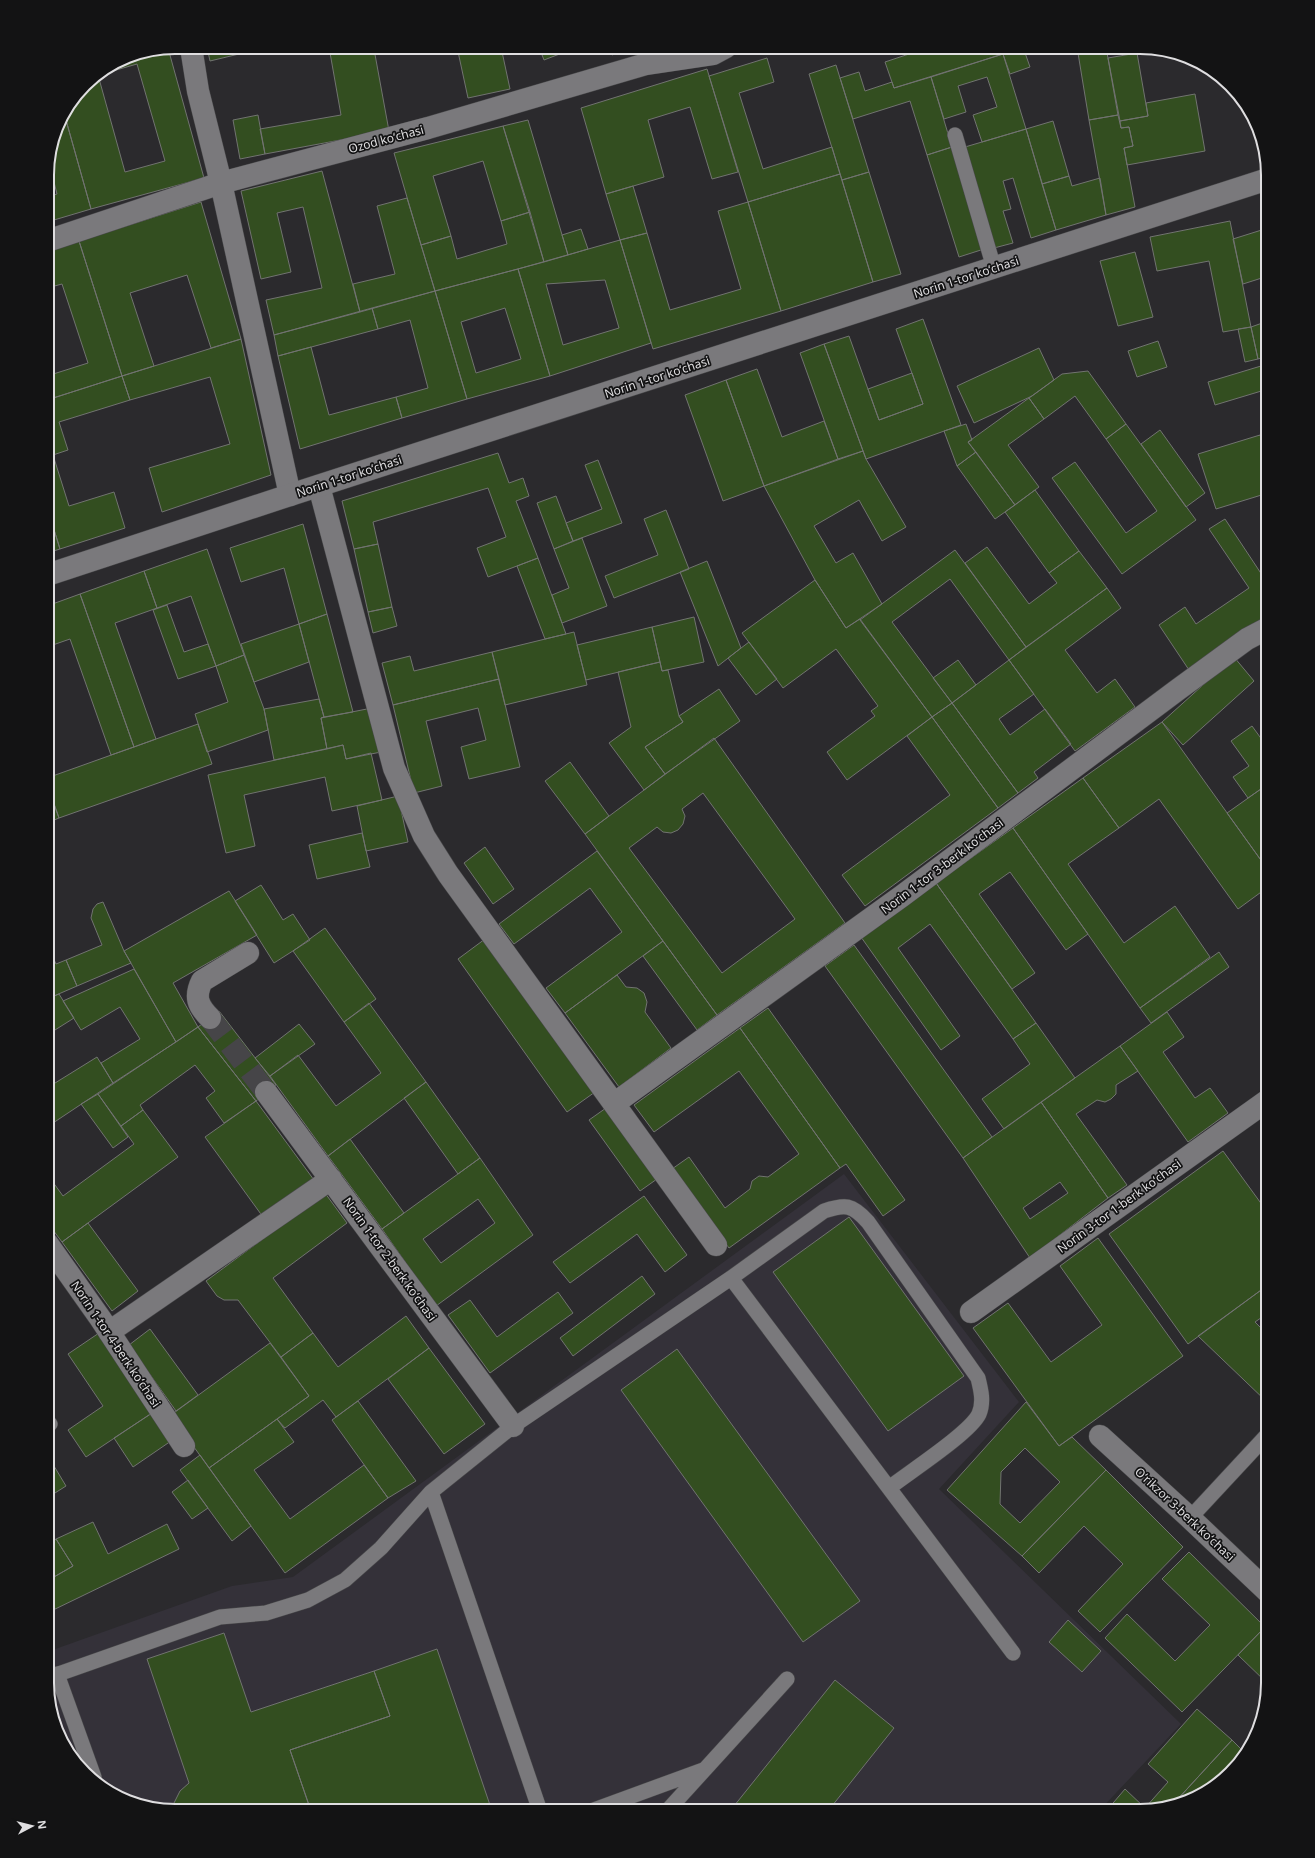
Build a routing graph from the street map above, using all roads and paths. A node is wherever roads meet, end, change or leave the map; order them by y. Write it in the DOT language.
graph roads {
  1 [pos="192,54"];
  2 [pos="713,54"];
  3 [pos="954,135"];
  4 [pos="1261,182"];
  5 [pos="221,183"];
  6 [pos="54,239"];
  7 [pos="994,268"];
  8 [pos="319,486"];
  9 [pos="290,495"];
  10 [pos="54,573"];
  11 [pos="1261,632"];
  12 [pos="248,953"];
  13 [pos="210,1018"];
  14 [pos="266,1092"];
  15 [pos="615,1103"];
  16 [pos="1261,1105"];
  17 [pos="331,1179"];
  18 [pos="716,1245"];
  19 [pos="54,1253"];
  20 [pos="731,1278"];
  21 [pos="971,1312"];
  22 [pos="109,1332"];
  23 [pos="513,1426"];
  24 [pos="1100,1436"];
  25 [pos="1261,1442"];
  26 [pos="184,1446"];
  27 [pos="889,1488"];
  28 [pos="431,1492"];
  29 [pos="1190,1518"];
  30 [pos="1261,1585"];
  31 [pos="1013,1653"];
  32 [pos="54,1675"];
  33 [pos="786,1679"];
  34 [pos="54,1681"];
  35 [pos="706,1768"];
  36 [pos="92,1771"];
  37 [pos="538,1804"];
  38 [pos="610,1804"];
  39 [pos="673,1804"];
  1 -- 5 [label="street"];
  2 -- 5 [label="street, Ozod koʻchasi"];
  3 -- 7 [label="lane"];
  4 -- 7 [label="street, Norin 1-tor koʻchasi"];
  5 -- 6 [label="street, Ozod koʻchasi"];
  5 -- 9 [label="street"];
  7 -- 8 [label="street, Norin 1-tor koʻchasi"];
  8 -- 9 [label="street, Norin 1-tor koʻchasi"];
  8 -- 15 [label="street"];
  9 -- 10 [label="street, Norin 1-tor koʻchasi"];
  11 -- 15 [label="street, Norin 1-tor 3-berk koʻchasi"];
  12 -- 13 [label="street"];
  14 -- 17 [label="street, Norin 1-tor 2-berk koʻchasi"];
  15 -- 18 [label="street"];
  16 -- 21 [label="street, Norin 3-tor 1-berk koʻchasi"];
  17 -- 22 [label="street"];
  17 -- 23 [label="street, Norin 1-tor 2-berk koʻchasi"];
  19 -- 22 [label="street, Norin 1-tor 4-berk koʻchasi"];
  20 -- 23 [label="lane"];
  20 -- 27 [label="lane"];
  20 -- 27 [label="lane"];
  22 -- 26 [label="street, Norin 1-tor 4-berk koʻchasi"];
  23 -- 28 [label="lane"];
  24 -- 29 [label="street, Oʻrikzor 3-berk koʻchasi"];
  25 -- 29 [label="lane"];
  27 -- 31 [label="lane"];
  28 -- 32 [label="lane"];
  28 -- 37 [label="lane"];
  29 -- 30 [label="street, Oʻrikzor 3-berk koʻchasi"];
  33 -- 35 [label="lane"];
  34 -- 36 [label="lane"];
  35 -- 38 [label="lane"];
  35 -- 39 [label="lane"];
}
